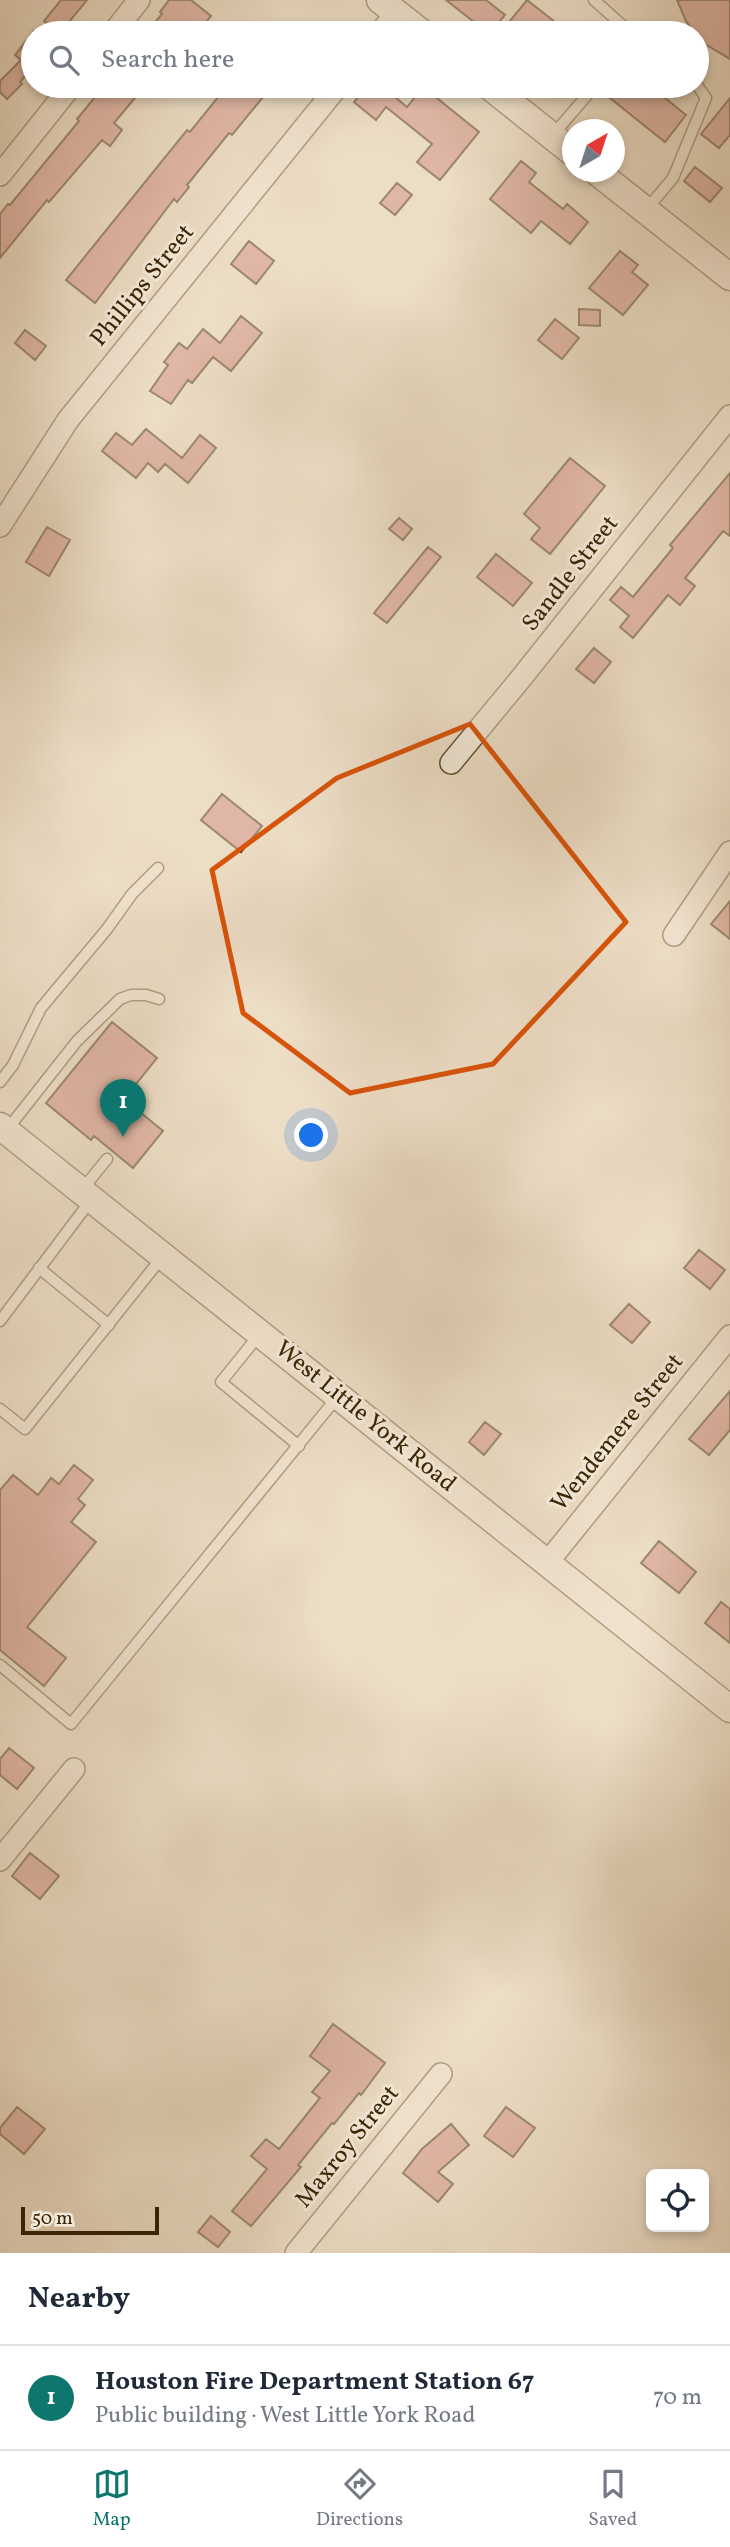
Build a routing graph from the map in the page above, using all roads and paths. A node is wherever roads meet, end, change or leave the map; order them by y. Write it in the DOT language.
graph roads {
  1 [pos="139,0"];
  2 [pos="594,0"];
  3 [pos="388,6"];
  4 [pos="122,21"];
  5 [pos="407,21"];
  6 [pos="618,21"];
  7 [pos="61,98"];
  8 [pos="328,98"];
  9 [pos="504,98"];
  10 [pos="587,98"];
  11 [pos="706,98"];
  12 [pos="576,119"];
  13 [pos="562,144"];
  14 [pos="0,175"];
  15 [pos="610,182"];
  16 [pos="646,210"];
  17 [pos="730,277"];
  18 [pos="730,416"];
  19 [pos="0,526"];
  20 [pos="452,763"];
  21 [pos="730,852"];
  22 [pos="158,868"];
  23 [pos="674,936"];
  24 [pos="159,999"];
  25 [pos="0,1082"];
  26 [pos="3,1128"];
  27 [pos="107,1159"];
  28 [pos="87,1196"];
  29 [pos="163,1256"];
  30 [pos="40,1268"];
  31 [pos="0,1321"];
  32 [pos="109,1325"];
  33 [pos="261,1333"];
  34 [pos="730,1336"];
  35 [pos="339,1395"];
  36 [pos="0,1409"];
  37 [pos="299,1446"];
  38 [pos="547,1563"];
  39 [pos="0,1665"];
  40 [pos="730,1709"];
  41 [pos="74,1769"];
  42 [pos="0,1860"];
  43 [pos="441,2074"];
  44 [pos="296,2253"];
  1 -- 4 [label="street"];
  2 -- 6 [label="lane"];
  3 -- 5 [label="street"];
  7 -- 14 [label="street"];
  8 -- 19 [label="street, Phillips Street"];
  9 -- 13 [label="street"];
  10 -- 12 [label="lane"];
  11 -- 16 [label="lane"];
  15 -- 16 [label="street"];
  16 -- 17 [label="street"];
  18 -- 20 [label="street, Sandle Street"];
  21 -- 23 [label="street"];
  22 -- 25 [label="lane"];
  24 -- 26 [label="lane"];
  26 -- 28 [label="street, West Little York Road"];
  27 -- 28 [label="lane"];
  28 -- 29 [label="street, West Little York Road"];
  28 -- 30 [label="lane"];
  29 -- 32 [label="lane"];
  29 -- 33 [label="street, West Little York Road"];
  30 -- 31 [label="lane"];
  30 -- 32 [label="lane"];
  32 -- 36 [label="lane"];
  33 -- 35 [label="street, West Little York Road"];
  33 -- 37 [label="lane"];
  34 -- 38 [label="street, Wendemere Street"];
  35 -- 37 [label="lane"];
  35 -- 38 [label="street, West Little York Road"];
  37 -- 39 [label="lane"];
  38 -- 40 [label="street, West Little York Road"];
  41 -- 42 [label="street"];
  43 -- 44 [label="street, Maxroy Street"];
}
